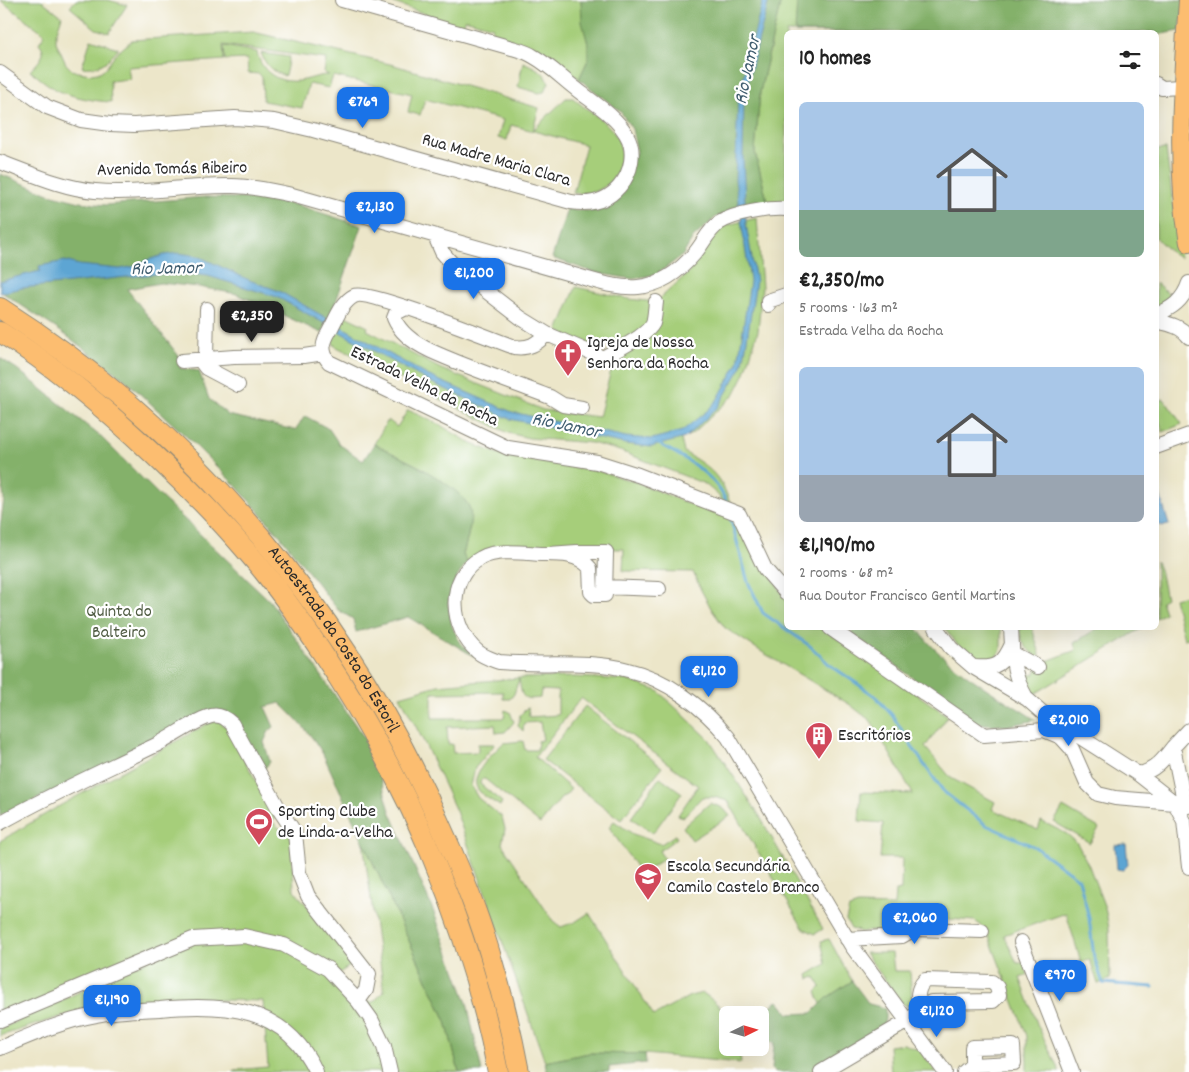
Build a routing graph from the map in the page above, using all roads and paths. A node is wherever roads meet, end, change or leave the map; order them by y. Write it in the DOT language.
graph roads {
  1 [pos="342,0"];
  2 [pos="1188,0"];
  3 [pos="0,73"];
  4 [pos="1159,86"];
  5 [pos="1182,87"];
  6 [pos="0,162"];
  7 [pos="784,209"];
  8 [pos="435,236"];
  9 [pos="1189,243"];
  10 [pos="1189,283"];
  11 [pos="784,296"];
  12 [pos="656,302"];
  13 [pos="768,305"];
  14 [pos="0,308"];
  15 [pos="406,308"];
  16 [pos="206,309"];
  17 [pos="1159,314"];
  18 [pos="1159,322"];
  19 [pos="1183,326"];
  20 [pos="0,332"];
  21 [pos="547,334"];
  22 [pos="1189,337"];
  23 [pos="324,353"];
  24 [pos="203,360"];
  25 [pos="182,361"];
  26 [pos="238,385"];
  27 [pos="582,408"];
  28 [pos="1189,436"];
  29 [pos="1159,446"];
  30 [pos="601,552"];
  31 [pos="549,554"];
  32 [pos="590,568"];
  33 [pos="605,587"];
  34 [pos="659,589"];
  35 [pos="784,591"];
  36 [pos="833,630"];
  37 [pos="938,630"];
  38 [pos="1011,630"];
  39 [pos="1012,648"];
  40 [pos="973,667"];
  41 [pos="1038,667"];
  42 [pos="1027,699"];
  43 [pos="1189,730"];
  44 [pos="1173,747"];
  45 [pos="1138,774"];
  46 [pos="1183,805"];
  47 [pos="0,823"];
  48 [pos="1189,867"];
  49 [pos="982,931"];
  50 [pos="847,939"];
  51 [pos="1021,942"];
  52 [pos="358,1001"];
  53 [pos="921,1008"];
  54 [pos="0,1020"];
  55 [pos="906,1022"];
  56 [pos="0,1048"];
  57 [pos="316,1072"];
  58 [pos="390,1072"];
  59 [pos="498,1072"];
  60 [pos="519,1072"];
  61 [pos="821,1072"];
  62 [pos="945,1072"];
  63 [pos="1072,1072"];
  1 -- 3 [label="street, Rua Madre Maria Clara"];
  2 -- 5 [label="main road"];
  4 -- 5 [label="street"];
  5 -- 9 [label="main road"];
  6 -- 8 [label="street, Avenida Tomás Ribeiro"];
  7 -- 8 [label="street, Avenida Tomás Ribeiro"];
  8 -- 21 [label="street"];
  10 -- 17 [label="street"];
  11 -- 13 [label="street"];
  12 -- 21 [label="street"];
  14 -- 60 [label="highway, Autoestrada da Costa do Estoril"];
  15 -- 21 [label="street"];
  15 -- 23 [label="street, Estrada Velha da Rocha"];
  15 -- 27 [label="street"];
  16 -- 24 [label="street"];
  18 -- 19 [label="street"];
  19 -- 22 [label="street"];
  20 -- 59 [label="highway, Autoestrada da Costa do Estoril"];
  23 -- 24 [label="street, Estrada Velha da Rocha"];
  23 -- 35 [label="street, Estrada Velha da Rocha"];
  24 -- 25 [label="street, Estrada Velha da Rocha"];
  24 -- 26 [label="street"];
  28 -- 29 [label="street"];
  30 -- 31 [label="street"];
  30 -- 32 [label="street"];
  30 -- 33 [label="street"];
  31 -- 32 [label="street"];
  31 -- 50 [label="street"];
  32 -- 33 [label="street"];
  33 -- 34 [label="street"];
  36 -- 46 [label="street"];
  37 -- 40 [label="street"];
  38 -- 39 [label="street"];
  39 -- 40 [label="street"];
  39 -- 41 [label="street"];
  39 -- 42 [label="street"];
  40 -- 42 [label="street"];
  42 -- 45 [label="street"];
  43 -- 44 [label="street"];
  44 -- 45 [label="street"];
  44 -- 46 [label="street"];
  45 -- 46 [label="street"];
  46 -- 48 [label="street"];
  47 -- 52 [label="street"];
  49 -- 50 [label="street"];
  50 -- 55 [label="street"];
  51 -- 63 [label="street"];
  52 -- 54 [label="street"];
  52 -- 58 [label="street"];
  53 -- 53 [label="street"];
  53 -- 55 [label="street"];
  55 -- 61 [label="street"];
  55 -- 62 [label="street"];
  56 -- 57 [label="street"];
}
